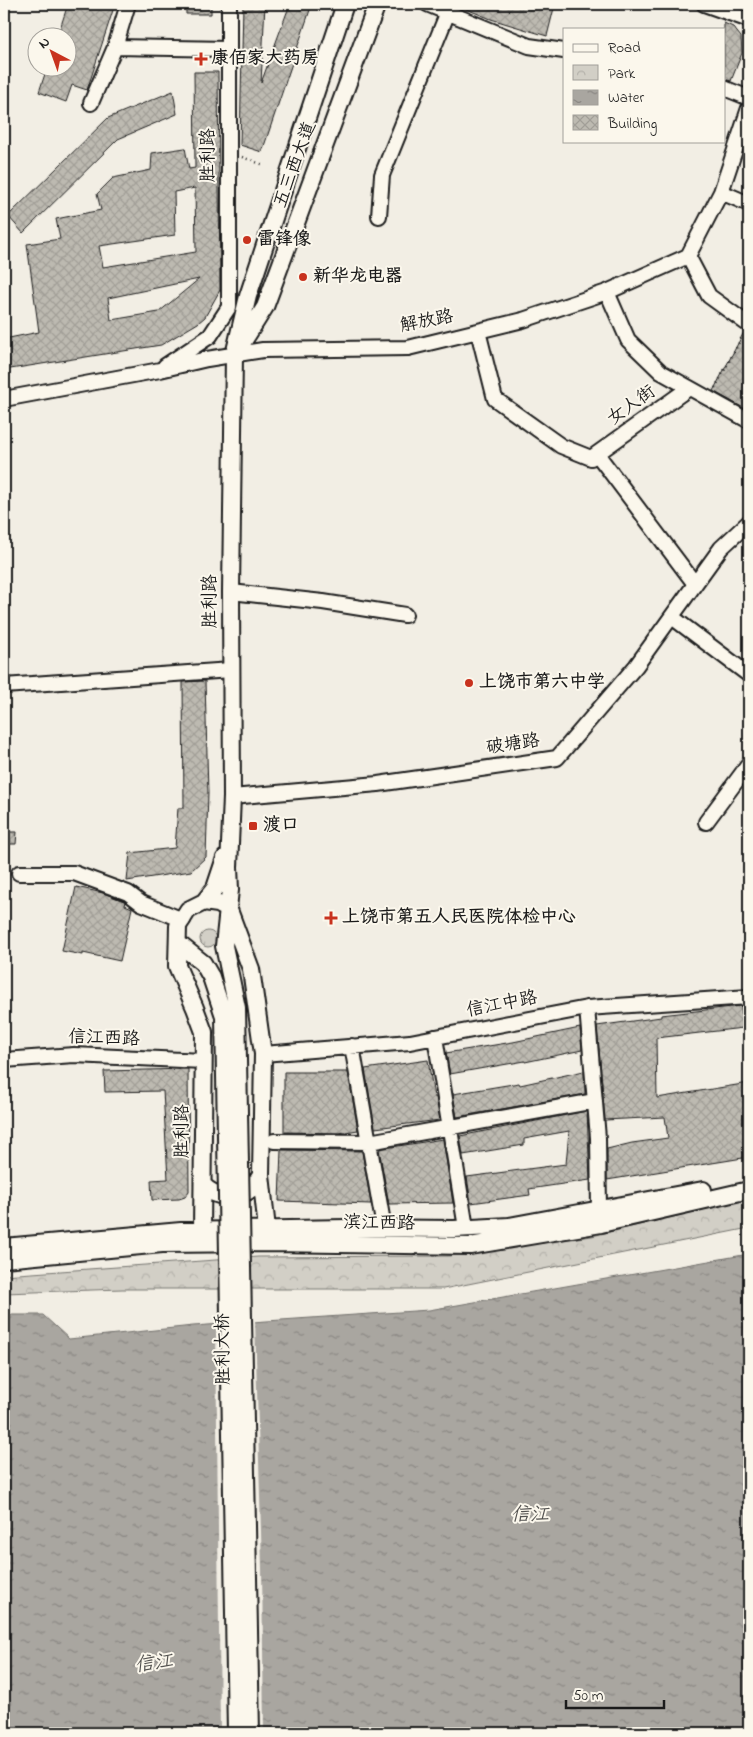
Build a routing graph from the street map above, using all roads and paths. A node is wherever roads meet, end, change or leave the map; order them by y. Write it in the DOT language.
graph roads {
  1 [pos="128,4"];
  2 [pos="229,4"];
  3 [pos="345,4"];
  4 [pos="377,4"];
  5 [pos="427,4"];
  6 [pos="704,4"];
  7 [pos="448,12"];
  8 [pos="749,20"];
  9 [pos="115,47"];
  10 [pos="229,49"];
  11 [pos="563,51"];
  12 [pos="726,89"];
  13 [pos="749,98"];
  14 [pos="91,103"];
  15 [pos="749,108"];
  16 [pos="238,155"];
  17 [pos="264,165"];
  18 [pos="720,192"];
  19 [pos="749,204"];
  20 [pos="380,216"];
  21 [pos="688,256"];
  22 [pos="607,292"];
  23 [pos="749,325"];
  24 [pos="478,331"];
  25 [pos="234,355"];
  26 [pos="160,370"];
  27 [pos="689,388"];
  28 [pos="4,399"];
  29 [pos="709,399"];
  30 [pos="749,420"];
  31 [pos="597,454"];
  32 [pos="746,529"];
  33 [pos="695,584"];
  34 [pos="231,592"];
  35 [pos="404,615"];
  36 [pos="672,617"];
  37 [pos="231,670"];
  38 [pos="749,675"];
  39 [pos="4,686"];
  40 [pos="749,764"];
  41 [pos="232,797"];
  42 [pos="706,822"];
  43 [pos="229,847"];
  44 [pos="18,873"];
  45 [pos="204,902"];
  46 [pos="229,910"];
  47 [pos="183,920"];
  48 [pos="179,944"];
  49 [pos="749,997"];
  50 [pos="587,1008"];
  51 [pos="435,1037"];
  52 [pos="352,1046"];
  53 [pos="263,1054"];
  54 [pos="4,1060"];
  55 [pos="203,1062"];
  56 [pos="595,1101"];
  57 [pos="450,1126"];
  58 [pos="274,1141"];
  59 [pos="369,1142"];
  60 [pos="259,1166"];
  61 [pos="206,1175"];
  62 [pos="749,1180"];
  63 [pos="749,1190"];
  64 [pos="599,1210"];
  65 [pos="384,1228"];
  66 [pos="466,1228"];
  67 [pos="267,1229"];
  68 [pos="202,1231"];
  69 [pos="4,1247"];
  70 [pos="4,1259"];
  71 [pos="236,1733"];
  72 [pos="252,1733"];
  1 -- 9 [label="street"];
  2 -- 10 [label="street, 胜利路"];
  3 -- 25 [label="main road, 五三西大道"];
  4 -- 25 [label="main road, 五三西大道"];
  5 -- 7 [label="street"];
  6 -- 8 [label="street"];
  7 -- 11 [label="street"];
  7 -- 20 [label="street"];
  9 -- 10 [label="street"];
  9 -- 14 [label="street"];
  10 -- 26 [label="street, 胜利路"];
  12 -- 13 [label="street"];
  15 -- 18 [label="street"];
  16 -- 17 [label="path"];
  18 -- 19 [label="street"];
  18 -- 21 [label="street"];
  21 -- 22 [label="street, 解放路"];
  21 -- 23 [label="street"];
  22 -- 24 [label="street, 解放路"];
  22 -- 27 [label="street"];
  23 -- 29 [label="path"];
  24 -- 25 [label="street, 解放路"];
  24 -- 31 [label="street"];
  25 -- 26 [label="street, 解放路"];
  25 -- 34 [label="main road, 胜利路"];
  26 -- 28 [label="street, 解放路"];
  27 -- 29 [label="street"];
  27 -- 31 [label="street, 女人街"];
  29 -- 30 [label="street"];
  31 -- 33 [label="street"];
  32 -- 33 [label="street, 破塘路"];
  33 -- 36 [label="street, 破塘路"];
  34 -- 35 [label="street"];
  34 -- 37 [label="main road, 胜利路"];
  36 -- 38 [label="street"];
  36 -- 41 [label="street, 破塘路"];
  37 -- 39 [label="street"];
  37 -- 41 [label="main road, 胜利路"];
  40 -- 42 [label="street"];
  41 -- 43 [label="main road, 胜利路"];
  43 -- 45 [label="main road"];
  43 -- 46 [label="main road, 胜利大桥"];
  44 -- 47 [label="street"];
  45 -- 46 [label="main road"];
  45 -- 47 [label="main road"];
  46 -- 53 [label="main road"];
  46 -- 72 [label="main road, 胜利大桥, bridge"];
  47 -- 48 [label="main road"];
  48 -- 55 [label="main road, 胜利路"];
  48 -- 71 [label="main road, 胜利大桥, bridge"];
  49 -- 50 [label="street, 信江中路"];
  50 -- 51 [label="street, 信江中路"];
  50 -- 56 [label="street"];
  51 -- 52 [label="street, 信江中路"];
  51 -- 57 [label="street"];
  52 -- 53 [label="street, 信江中路"];
  52 -- 59 [label="street"];
  53 -- 60 [label="main road"];
  54 -- 55 [label="street, 信江西路"];
  55 -- 61 [label="main road, 胜利路"];
  56 -- 57 [label="street"];
  56 -- 64 [label="street"];
  57 -- 59 [label="street"];
  57 -- 66 [label="street"];
  58 -- 59 [label="street"];
  59 -- 65 [label="street"];
  60 -- 61 [label="main road"];
  60 -- 67 [label="main road"];
  61 -- 68 [label="main road, 胜利路"];
  62 -- 64 [label="main road, 滨江西路"];
  63 -- 70 [label="main road, 滨江西路"];
  64 -- 66 [label="main road, 滨江西路"];
  65 -- 66 [label="main road, 滨江西路"];
  65 -- 67 [label="main road, 滨江西路"];
  67 -- 68 [label="main road, 滨江西路"];
  68 -- 69 [label="main road, 滨江西路"];
}
